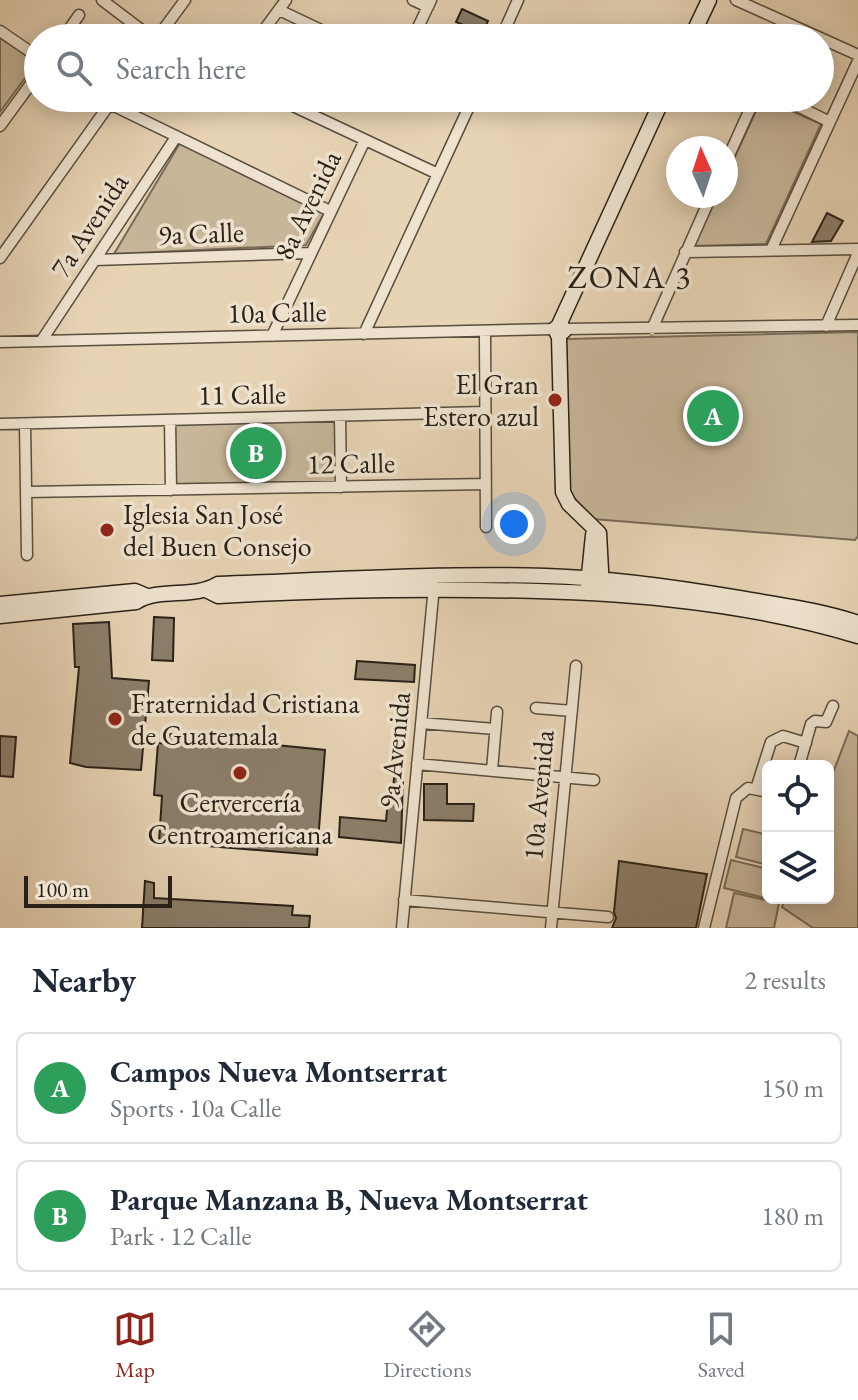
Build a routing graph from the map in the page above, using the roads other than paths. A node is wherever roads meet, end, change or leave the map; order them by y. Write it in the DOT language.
graph roads {
  1 [pos="102,0"];
  2 [pos="185,0"];
  3 [pos="413,0"];
  4 [pos="518,0"];
  5 [pos="709,0"];
  6 [pos="736,0"];
  7 [pos="429,4"];
  8 [pos="282,5"];
  9 [pos="79,15"];
  10 [pos="73,24"];
  11 [pos="135,24"];
  12 [pos="166,24"];
  13 [pos="268,24"];
  14 [pos="314,24"];
  15 [pos="420,24"];
  16 [pos="507,24"];
  17 [pos="698,24"];
  18 [pos="789,24"];
  19 [pos="0,31"];
  20 [pos="834,46"];
  21 [pos="24,47"];
  22 [pos="858,58"];
  23 [pos="24,93"];
  24 [pos="104,112"];
  25 [pos="132,112"];
  26 [pos="306,112"];
  27 [pos="464,112"];
  28 [pos="657,112"];
  29 [pos="749,112"];
  30 [pos="810,112"];
  31 [pos="830,122"];
  32 [pos="0,126"];
  33 [pos="738,136"];
  34 [pos="176,137"];
  35 [pos="365,140"];
  36 [pos="438,174"];
  37 [pos="705,208"];
  38 [pos="330,211"];
  39 [pos="771,250"];
  40 [pos="858,251"];
  41 [pos="685,252"];
  42 [pos="309,253"];
  43 [pos="0,258"];
  44 [pos="95,260"];
  45 [pos="858,325"];
  46 [pos="826,326"];
  47 [pos="560,328"];
  48 [pos="652,329"];
  49 [pos="485,332"];
  50 [pos="364,334"];
  51 [pos="272,336"];
  52 [pos="42,340"];
  53 [pos="0,342"];
  54 [pos="485,412"];
  55 [pos="340,416"];
  56 [pos="170,420"];
  57 [pos="0,424"];
  58 [pos="25,424"];
  59 [pos="486,484"];
  60 [pos="341,487"];
  61 [pos="171,490"];
  62 [pos="26,492"];
  63 [pos="486,527"];
  64 [pos="27,555"];
  65 [pos="434,583"];
  66 [pos="595,586"];
  67 [pos="147,596"];
  68 [pos="0,604"];
  69 [pos="0,616"];
  70 [pos="811,617"];
  71 [pos="858,623"];
  72 [pos="858,636"];
  73 [pos="576,666"];
  74 [pos="833,706"];
  75 [pos="536,708"];
  76 [pos="572,711"];
  77 [pos="497,712"];
  78 [pos="421,723"];
  79 [pos="495,729"];
  80 [pos="806,743"];
  81 [pos="801,760"];
  82 [pos="417,764"];
  83 [pos="492,770"];
  84 [pos="566,777"];
  85 [pos="594,780"];
  86 [pos="756,789"];
  87 [pos="762,790"];
  88 [pos="404,900"];
  89 [pos="553,912"];
  90 [pos="608,917"];
  91 [pos="402,928"];
  92 [pos="551,928"];
  93 [pos="704,928"];
  1 -- 11 [label="street"];
  2 -- 12 [label="street"];
  3 -- 7 [label="street"];
  4 -- 16 [label="street"];
  5 -- 17 [label="main road"];
  6 -- 18 [label="street"];
  7 -- 15 [label="street"];
  8 -- 13 [label="street"];
  8 -- 14 [label="street"];
  9 -- 10 [label="street"];
  19 -- 21 [label="street"];
  20 -- 22 [label="street"];
  22 -- 31 [label="street"];
  23 -- 32 [label="street"];
  24 -- 43 [label="street"];
  25 -- 34 [label="street"];
  26 -- 35 [label="street"];
  27 -- 36 [label="street"];
  28 -- 47 [label="main road"];
  29 -- 33 [label="street"];
  30 -- 31 [label="street"];
  31 -- 39 [label="street"];
  34 -- 38 [label="street"];
  34 -- 44 [label="street, 7a Avenida"];
  35 -- 36 [label="street"];
  35 -- 38 [label="street, 8a Avenida"];
  36 -- 50 [label="street"];
  37 -- 41 [label="street"];
  38 -- 42 [label="street, 8a Avenida"];
  39 -- 40 [label="street"];
  39 -- 41 [label="street"];
  40 -- 46 [label="street"];
  41 -- 48 [label="street"];
  42 -- 44 [label="street, 9a Calle"];
  42 -- 51 [label="street, 8a Avenida"];
  44 -- 52 [label="street, 7a Avenida"];
  45 -- 46 [label="street, 10a Calle"];
  46 -- 48 [label="street, 10a Calle"];
  47 -- 48 [label="street, 10a Calle"];
  47 -- 49 [label="street, 10a Calle"];
  47 -- 66 [label="main road"];
  49 -- 50 [label="street, 10a Calle"];
  49 -- 54 [label="street"];
  50 -- 51 [label="street, 10a Calle"];
  51 -- 52 [label="street, 10a Calle"];
  52 -- 53 [label="street, 10a Calle"];
  54 -- 55 [label="street, 11 Calle"];
  54 -- 59 [label="street"];
  55 -- 56 [label="street, 11 Calle"];
  55 -- 60 [label="street"];
  56 -- 58 [label="street, 11 Calle"];
  56 -- 61 [label="street"];
  57 -- 58 [label="street, 11 Calle"];
  58 -- 62 [label="street"];
  59 -- 60 [label="street, 12 Calle"];
  59 -- 63 [label="street"];
  60 -- 61 [label="street, 12 Calle"];
  61 -- 62 [label="street, 12 Calle"];
  62 -- 64 [label="street"];
  65 -- 66 [label="main road"];
  65 -- 67 [label="main road"];
  65 -- 78 [label="street, 9a Avenida"];
  66 -- 70 [label="main road"];
  67 -- 68 [label="main road"];
  67 -- 69 [label="main road"];
  70 -- 71 [label="main road"];
  70 -- 72 [label="main road"];
  73 -- 76 [label="street, 10a Avenida"];
  74 -- 80 [label="street"];
  75 -- 76 [label="street"];
  76 -- 84 [label="street, 10a Avenida"];
  77 -- 79 [label="street"];
  78 -- 79 [label="street"];
  78 -- 82 [label="street, 9a Avenida"];
  79 -- 83 [label="street"];
  80 -- 81 [label="street"];
  80 -- 86 [label="street"];
  82 -- 83 [label="street"];
  82 -- 88 [label="street, 9a Avenida"];
  83 -- 84 [label="street"];
  84 -- 85 [label="street"];
  84 -- 89 [label="street, 10a Avenida"];
  86 -- 87 [label="street"];
  86 -- 93 [label="street"];
  88 -- 89 [label="street"];
  88 -- 91 [label="street, 9a Avenida"];
  89 -- 90 [label="street"];
  89 -- 92 [label="street, 10a Avenida"];
}
